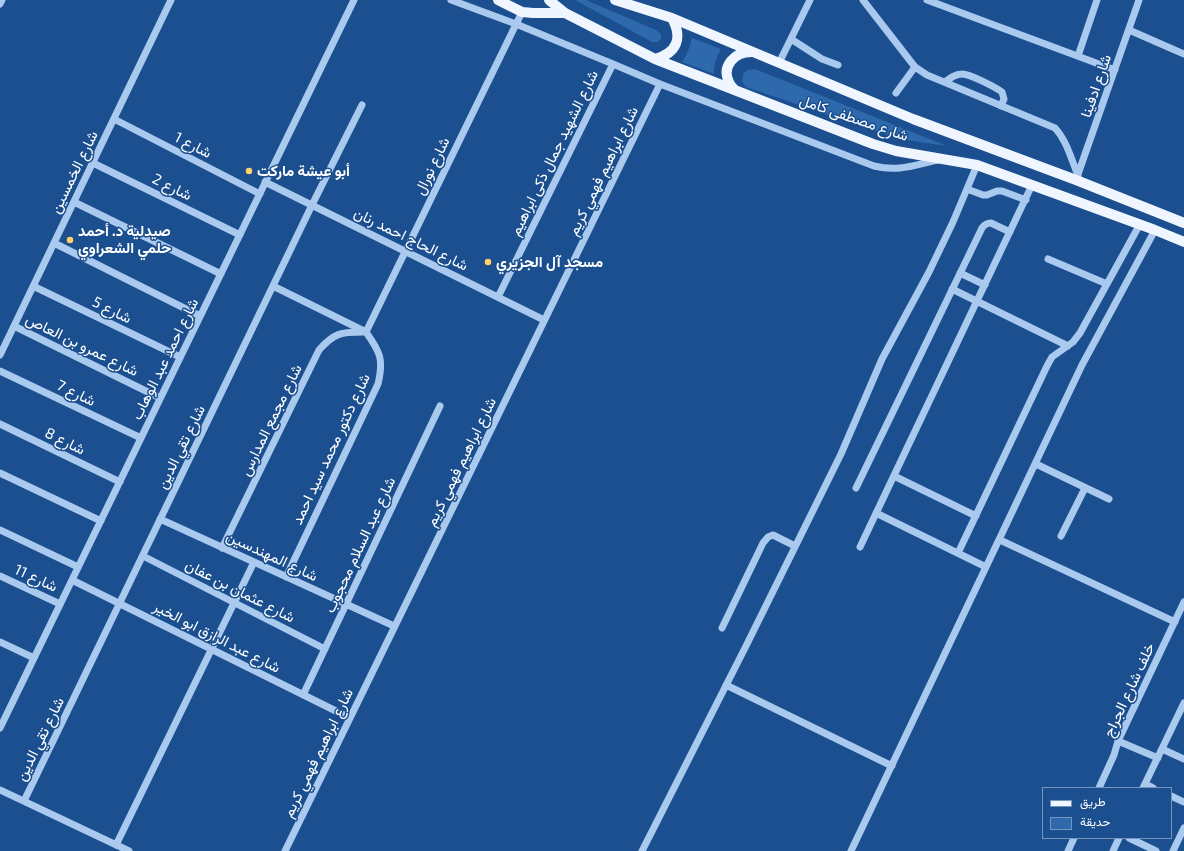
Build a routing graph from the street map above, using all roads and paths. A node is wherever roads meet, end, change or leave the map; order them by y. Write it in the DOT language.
graph roads {
  1 [pos="2,0"];
  2 [pos="171,0"];
  3 [pos="354,0"];
  4 [pos="452,0"];
  5 [pos="498,0"];
  6 [pos="549,0"];
  7 [pos="618,0"];
  8 [pos="810,0"];
  9 [pos="863,0"];
  10 [pos="927,0"];
  11 [pos="1097,0"];
  12 [pos="1139,0"];
  13 [pos="0,4"];
  14 [pos="522,12"];
  15 [pos="565,13"];
  16 [pos="672,18"];
  17 [pos="516,24"];
  18 [pos="1129,30"];
  19 [pos="791,39"];
  20 [pos="753,52"];
  21 [pos="1184,54"];
  22 [pos="1078,56"];
  23 [pos="655,59"];
  24 [pos="779,63"];
  25 [pos="613,64"];
  26 [pos="838,65"];
  27 [pos="915,67"];
  28 [pos="1115,70"];
  29 [pos="945,82"];
  30 [pos="660,84"];
  31 [pos="735,90"];
  32 [pos="896,93"];
  33 [pos="362,105"];
  34 [pos="1002,106"];
  35 [pos="114,119"];
  36 [pos="942,159"];
  37 [pos="93,163"];
  38 [pos="977,165"];
  39 [pos="1077,178"];
  40 [pos="265,182"];
  41 [pos="1032,185"];
  42 [pos="967,189"];
  43 [pos="260,194"];
  44 [pos="1026,200"];
  45 [pos="74,202"];
  46 [pos="312,205"];
  47 [pos="1184,222"];
  48 [pos="1140,224"];
  49 [pos="1155,230"];
  50 [pos="1010,232"];
  51 [pos="240,235"];
  52 [pos="1184,242"];
  53 [pos="54,243"];
  54 [pos="405,251"];
  55 [pos="1048,259"];
  56 [pos="960,273"];
  57 [pos="221,274"];
  58 [pos="985,284"];
  59 [pos="1107,284"];
  60 [pos="33,286"];
  61 [pos="272,286"];
  62 [pos="952,289"];
  63 [pos="498,297"];
  64 [pos="977,301"];
  65 [pos="200,316"];
  66 [pos="544,320"];
  67 [pos="14,326"];
  68 [pos="366,332"];
  69 [pos="1068,346"];
  70 [pos="0,355"];
  71 [pos="180,357"];
  72 [pos="0,371"];
  73 [pos="160,398"];
  74 [pos="440,406"];
  75 [pos="0,424"];
  76 [pos="141,438"];
  77 [pos="1036,464"];
  78 [pos="0,473"];
  79 [pos="894,476"];
  80 [pos="120,482"];
  81 [pos="856,488"];
  82 [pos="1085,488"];
  83 [pos="1109,499"];
  84 [pos="876,513"];
  85 [pos="976,516"];
  86 [pos="160,519"];
  87 [pos="101,521"];
  88 [pos="0,530"];
  89 [pos="1061,536"];
  90 [pos="1000,540"];
  91 [pos="795,546"];
  92 [pos="860,547"];
  93 [pos="222,548"];
  94 [pos="958,553"];
  95 [pos="143,556"];
  96 [pos="254,562"];
  97 [pos="78,567"];
  98 [pos="986,567"];
  99 [pos="0,576"];
  100 [pos="286,577"];
  101 [pos="72,580"];
  102 [pos="234,602"];
  103 [pos="1184,602"];
  104 [pos="120,603"];
  105 [pos="60,604"];
  106 [pos="346,604"];
  107 [pos="1175,622"];
  108 [pos="394,626"];
  109 [pos="722,628"];
  110 [pos="0,642"];
  111 [pos="211,649"];
  112 [pos="325,649"];
  113 [pos="34,658"];
  114 [pos="726,685"];
  115 [pos="303,695"];
  116 [pos="1184,703"];
  117 [pos="1182,711"];
  118 [pos="350,718"];
  119 [pos="0,728"];
  120 [pos="1118,741"];
  121 [pos="1162,749"];
  122 [pos="1158,758"];
  123 [pos="1184,759"];
  124 [pos="892,766"];
  125 [pos="1144,786"];
  126 [pos="1099,787"];
  127 [pos="0,790"];
  128 [pos="1172,796"];
  129 [pos="24,802"];
  130 [pos="1184,802"];
  131 [pos="1184,828"];
  132 [pos="1074,839"];
  133 [pos="1119,839"];
  134 [pos="1131,839"];
  135 [pos="116,845"];
  136 [pos="129,851"];
  137 [pos="285,851"];
  138 [pos="642,851"];
  139 [pos="851,851"];
  140 [pos="1068,851"];
  141 [pos="1113,851"];
  142 [pos="1156,851"];
  143 [pos="1173,851"];
  1 -- 13 [label="street"];
  2 -- 35 [label="street, شارع الخمسين"];
  3 -- 40 [label="street, شارع احمد عبد الوهاب"];
  4 -- 17 [label="street"];
  5 -- 14 [label="main road"];
  6 -- 15 [label="main road, شارع مصطفى كامل"];
  7 -- 16 [label="main road, شارع مصطفى كامل"];
  8 -- 19 [label="street"];
  9 -- 27 [label="street"];
  10 -- 22 [label="street"];
  11 -- 22 [label="street"];
  12 -- 18 [label="street, شارع ادفينا"];
  14 -- 15 [label="main road"];
  14 -- 17 [label="street, شارع نورال"];
  15 -- 23 [label="main road, شارع مصطفى كامل"];
  16 -- 20 [label="main road, شارع مصطفى كامل"];
  16 -- 23 [label="main road"];
  17 -- 25 [label="street"];
  17 -- 54 [label="street, شارع نورال"];
  18 -- 21 [label="street"];
  18 -- 28 [label="street, شارع ادفينا"];
  19 -- 24 [label="street"];
  19 -- 26 [label="street"];
  20 -- 24 [label="main road, شارع مصطفى كامل"];
  20 -- 31 [label="main road"];
  22 -- 28 [label="street"];
  23 -- 31 [label="main road, شارع مصطفى كامل"];
  24 -- 39 [label="main road, شارع مصطفى كامل"];
  25 -- 30 [label="street"];
  25 -- 63 [label="street, شارع الشهيد جمال ذكى ابراهيم"];
  27 -- 29 [label="street"];
  27 -- 32 [label="street"];
  28 -- 39 [label="street, شارع ادفينا"];
  29 -- 34 [label="street"];
  29 -- 34 [label="street"];
  30 -- 36 [label="street"];
  30 -- 66 [label="street, شارع ابراهيم فهمي كريم"];
  31 -- 36 [label="main road, شارع مصطفى كامل"];
  33 -- 46 [label="street, شارع تقي الدين"];
  34 -- 39 [label="street"];
  35 -- 37 [label="street, شارع الخمسين"];
  35 -- 43 [label="street, شارع 1"];
  36 -- 38 [label="main road, شارع مصطفى كامل"];
  37 -- 45 [label="street, شارع الخمسين"];
  37 -- 51 [label="street, شارع 2"];
  38 -- 41 [label="main road, شارع مصطفى كامل"];
  38 -- 42 [label="street"];
  39 -- 47 [label="main road, شارع مصطفى كامل"];
  40 -- 43 [label="street, شارع احمد عبد الوهاب"];
  40 -- 46 [label="street, شارع الحاج احمد رنان"];
  41 -- 44 [label="street"];
  41 -- 48 [label="main road, شارع مصطفى كامل"];
  42 -- 44 [label="street"];
  42 -- 91 [label="street"];
  43 -- 51 [label="street, شارع احمد عبد الوهاب"];
  44 -- 50 [label="street"];
  45 -- 53 [label="street, شارع الخمسين"];
  45 -- 57 [label="street"];
  46 -- 54 [label="street, شارع الحاج احمد رنان"];
  46 -- 61 [label="street, شارع تقي الدين"];
  48 -- 49 [label="main road, شارع مصطفى كامل"];
  48 -- 59 [label="street"];
  49 -- 52 [label="main road, شارع مصطفى كامل"];
  49 -- 77 [label="street"];
  50 -- 56 [label="street"];
  50 -- 58 [label="street"];
  51 -- 57 [label="street, شارع احمد عبد الوهاب"];
  53 -- 60 [label="street, شارع الخمسين"];
  53 -- 65 [label="street"];
  54 -- 63 [label="street, شارع الحاج احمد رنان"];
  54 -- 68 [label="street, شارع نورال"];
  55 -- 59 [label="street"];
  56 -- 58 [label="street"];
  56 -- 62 [label="street"];
  57 -- 65 [label="street, شارع احمد عبد الوهاب"];
  58 -- 64 [label="street"];
  59 -- 69 [label="street"];
  60 -- 67 [label="street, شارع الخمسين"];
  60 -- 71 [label="street, شارع 5"];
  61 -- 68 [label="street"];
  61 -- 86 [label="street, شارع تقي الدين"];
  62 -- 64 [label="street"];
  62 -- 81 [label="street"];
  63 -- 66 [label="street, شارع الحاج احمد رنان"];
  64 -- 69 [label="street"];
  64 -- 79 [label="street"];
  65 -- 71 [label="street, شارع احمد عبد الوهاب"];
  66 -- 108 [label="street, شارع ابراهيم فهمي كريم"];
  67 -- 70 [label="street, شارع الخمسين"];
  67 -- 73 [label="street, شارع عمرو بن العاص"];
  68 -- 93 [label="street, شارع مجمع المدارس"];
  68 -- 100 [label="street, شارع دكتور محمد سيد احمد"];
  69 -- 85 [label="street"];
  71 -- 73 [label="street, شارع احمد عبد الوهاب"];
  72 -- 76 [label="street, شارع 7"];
  73 -- 76 [label="street, شارع احمد عبد الوهاب"];
  74 -- 106 [label="street, شارع عبد السلام محجوب"];
  75 -- 80 [label="street, شارع 8"];
  76 -- 80 [label="street, شارع احمد عبد الوهاب"];
  77 -- 82 [label="street"];
  77 -- 90 [label="street"];
  78 -- 87 [label="street"];
  79 -- 84 [label="street"];
  79 -- 85 [label="street"];
  80 -- 87 [label="street, شارع احمد عبد الوهاب"];
  82 -- 83 [label="street"];
  82 -- 89 [label="street"];
  84 -- 92 [label="street"];
  84 -- 94 [label="street"];
  85 -- 94 [label="street"];
  86 -- 93 [label="street, شارع المهندسين"];
  86 -- 95 [label="street, شارع تقي الدين"];
  87 -- 97 [label="street, شارع احمد عبد الوهاب"];
  88 -- 97 [label="street"];
  90 -- 98 [label="street"];
  90 -- 107 [label="street"];
  91 -- 109 [label="street"];
  91 -- 114 [label="street"];
  93 -- 96 [label="street, شارع المهندسين"];
  94 -- 98 [label="street"];
  95 -- 102 [label="street, شارع عثمان بن عفان"];
  95 -- 104 [label="street, شارع تقي الدين"];
  96 -- 100 [label="street, شارع المهندسين"];
  96 -- 102 [label="street"];
  97 -- 101 [label="street, شارع احمد عبد الوهاب"];
  98 -- 124 [label="street"];
  99 -- 105 [label="street, شارع 11"];
  100 -- 106 [label="street, شارع المهندسين"];
  101 -- 104 [label="street, شارع عبد الرازق ابو الخير"];
  101 -- 105 [label="street, شارع احمد عبد الوهاب"];
  102 -- 111 [label="street"];
  102 -- 112 [label="street, شارع عثمان بن عفان"];
  103 -- 107 [label="street, خلف شارع الجراج"];
  104 -- 111 [label="street, شارع عبد الرازق ابو الخير"];
  104 -- 129 [label="street, شارع تقي الدين"];
  105 -- 113 [label="street, شارع احمد عبد الوهاب"];
  106 -- 108 [label="street, شارع المهندسين"];
  106 -- 112 [label="street, شارع عبد السلام محجوب"];
  107 -- 120 [label="street, خلف شارع الجراج"];
  108 -- 118 [label="street, شارع ابراهيم فهمي كريم"];
  110 -- 113 [label="street"];
  111 -- 115 [label="street, شارع عبد الرازق ابو الخير"];
  111 -- 135 [label="street"];
  112 -- 115 [label="street, شارع عبد السلام محجوب"];
  113 -- 119 [label="street, شارع احمد عبد الوهاب"];
  114 -- 124 [label="street"];
  114 -- 138 [label="street"];
  115 -- 118 [label="street, شارع عبد الرازق ابو الخير"];
  116 -- 117 [label="street"];
  117 -- 121 [label="street"];
  118 -- 137 [label="street, شارع ابراهيم فهمي كريم"];
  120 -- 122 [label="street"];
  120 -- 126 [label="street, خلف شارع الجراج"];
  121 -- 122 [label="street"];
  121 -- 123 [label="street"];
  122 -- 125 [label="street"];
  124 -- 139 [label="street"];
  127 -- 129 [label="street"];
  128 -- 130 [label="street"];
  129 -- 135 [label="street"];
  131 -- 143 [label="street"];
  132 -- 140 [label="street"];
  133 -- 141 [label="street"];
  134 -- 142 [label="street"];
  135 -- 136 [label="street"];
}
